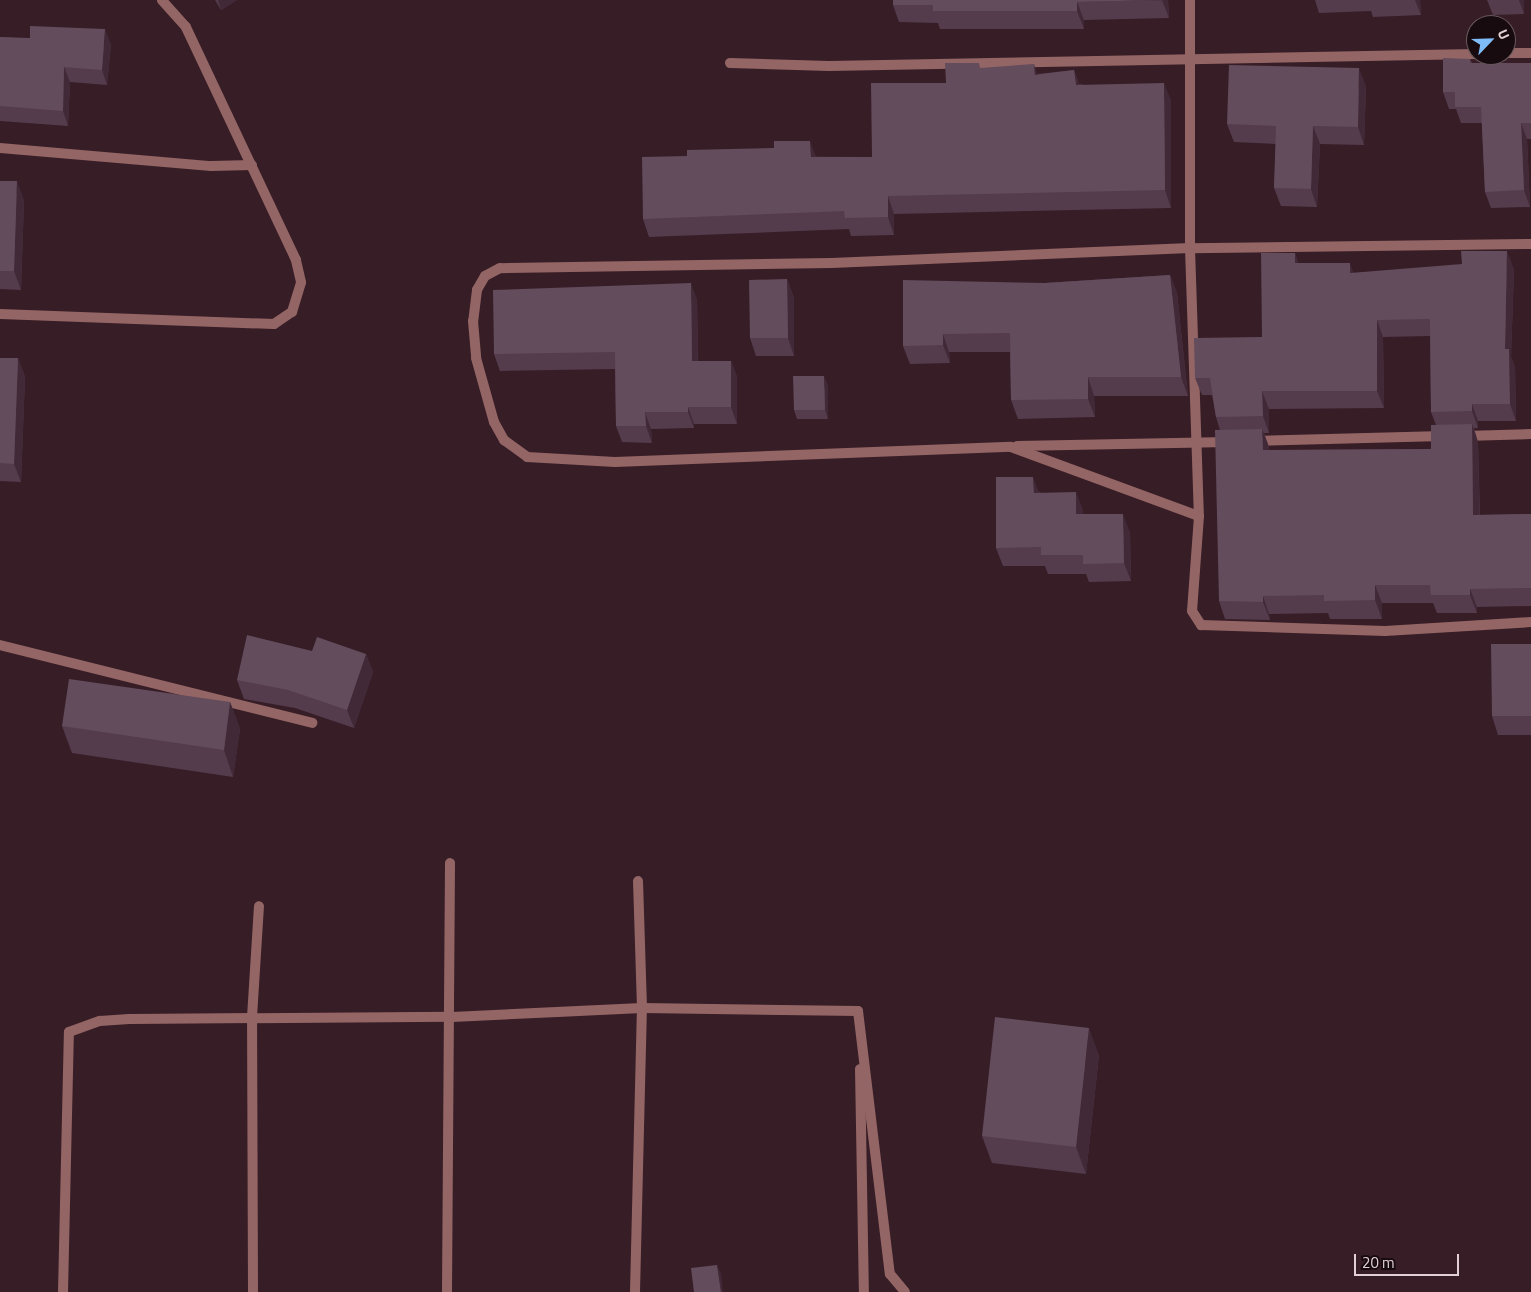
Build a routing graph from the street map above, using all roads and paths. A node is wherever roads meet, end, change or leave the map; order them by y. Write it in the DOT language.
graph roads {
  1 [pos="162,0"];
  2 [pos="1190,0"];
  3 [pos="1516,53"];
  4 [pos="1531,53"];
  5 [pos="1466,54"];
  6 [pos="1189,60"];
  7 [pos="730,63"];
  8 [pos="0,148"];
  9 [pos="252,164"];
  10 [pos="1531,244"];
  11 [pos="1190,248"];
  12 [pos="0,314"];
  13 [pos="1531,434"];
  14 [pos="1197,443"];
  15 [pos="1011,447"];
  16 [pos="1199,516"];
  17 [pos="1531,622"];
  18 [pos="0,645"];
  19 [pos="312,723"];
  20 [pos="450,863"];
  21 [pos="638,881"];
  22 [pos="259,906"];
  23 [pos="642,1008"];
  24 [pos="858,1011"];
  25 [pos="252,1016"];
  26 [pos="452,1017"];
  27 [pos="63,1292"];
  28 [pos="252,1292"];
  29 [pos="448,1292"];
  30 [pos="635,1292"];
  31 [pos="864,1292"];
  32 [pos="905,1292"];
  1 -- 9 [label="street"];
  2 -- 6 [label="street"];
  3 -- 4 [label="street"];
  5 -- 6 [label="street"];
  6 -- 7 [label="street"];
  6 -- 11 [label="street"];
  8 -- 9 [label="street"];
  9 -- 12 [label="street"];
  10 -- 11 [label="street"];
  11 -- 14 [label="street"];
  11 -- 15 [label="street"];
  13 -- 14 [label="street"];
  14 -- 15 [label="street"];
  14 -- 16 [label="street"];
  15 -- 16 [label="street"];
  16 -- 17 [label="street"];
  18 -- 19 [label="street"];
  20 -- 26 [label="street"];
  21 -- 23 [label="street"];
  22 -- 25 [label="street"];
  23 -- 24 [label="street"];
  23 -- 26 [label="street"];
  23 -- 30 [label="street"];
  24 -- 31 [label="street"];
  24 -- 32 [label="street"];
  25 -- 26 [label="street"];
  25 -- 27 [label="street"];
  25 -- 28 [label="street"];
  26 -- 29 [label="street"];
}
